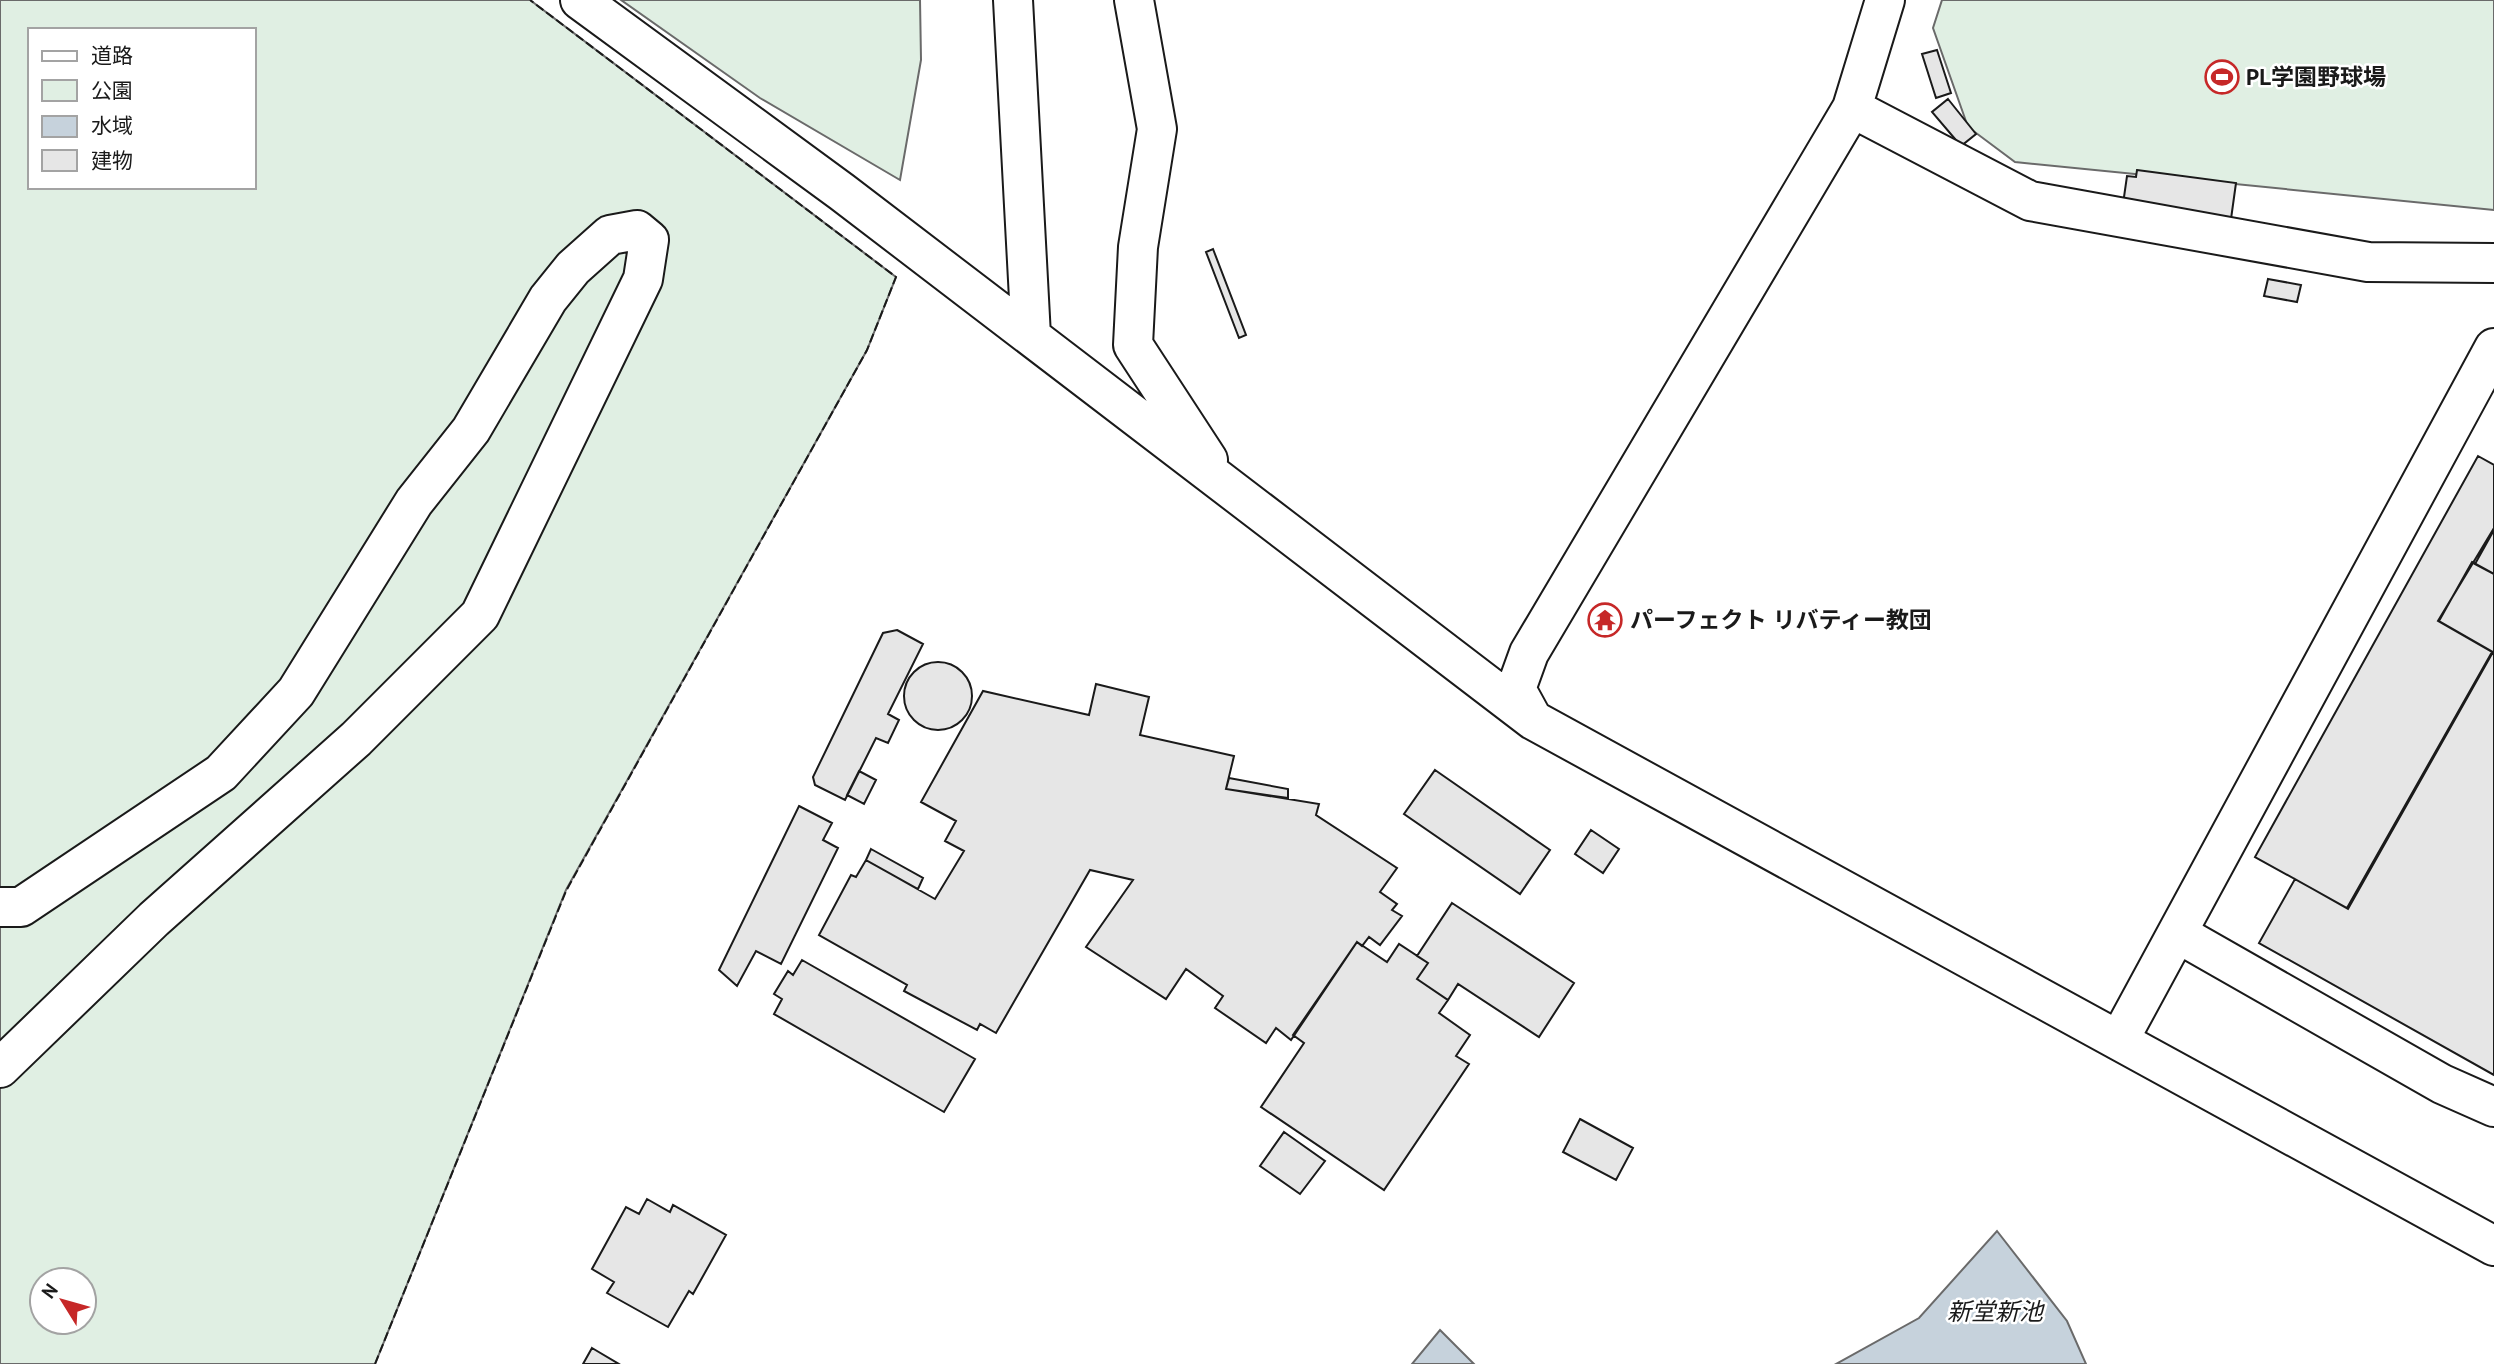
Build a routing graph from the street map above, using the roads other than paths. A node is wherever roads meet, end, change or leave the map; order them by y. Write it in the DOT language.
graph roads {
  1 [pos="580,0"];
  2 [pos="1013,0"];
  3 [pos="1134,0"];
  4 [pos="1885,0"];
  5 [pos="1852,108"];
  6 [pos="2494,263"];
  7 [pos="1031,336"];
  8 [pos="2494,348"];
  9 [pos="1223,483"];
  10 [pos="1533,720"];
  11 [pos="0,907"];
  12 [pos="2177,933"];
  13 [pos="2119,1040"];
  14 [pos="0,1068"];
  15 [pos="2494,1107"];
  16 [pos="2494,1246"];
  1 -- 7 [label="lane"];
  2 -- 7 [label="lane"];
  3 -- 9 [label="lane"];
  4 -- 5 [label="lane"];
  5 -- 6 [label="lane"];
  5 -- 10 [label="lane"];
  7 -- 9 [label="lane"];
  8 -- 12 [label="lane"];
  9 -- 10 [label="lane"];
  10 -- 13 [label="lane"];
  11 -- 14 [label="lane"];
  12 -- 13 [label="lane"];
  12 -- 15 [label="lane"];
  13 -- 16 [label="lane"];
}
